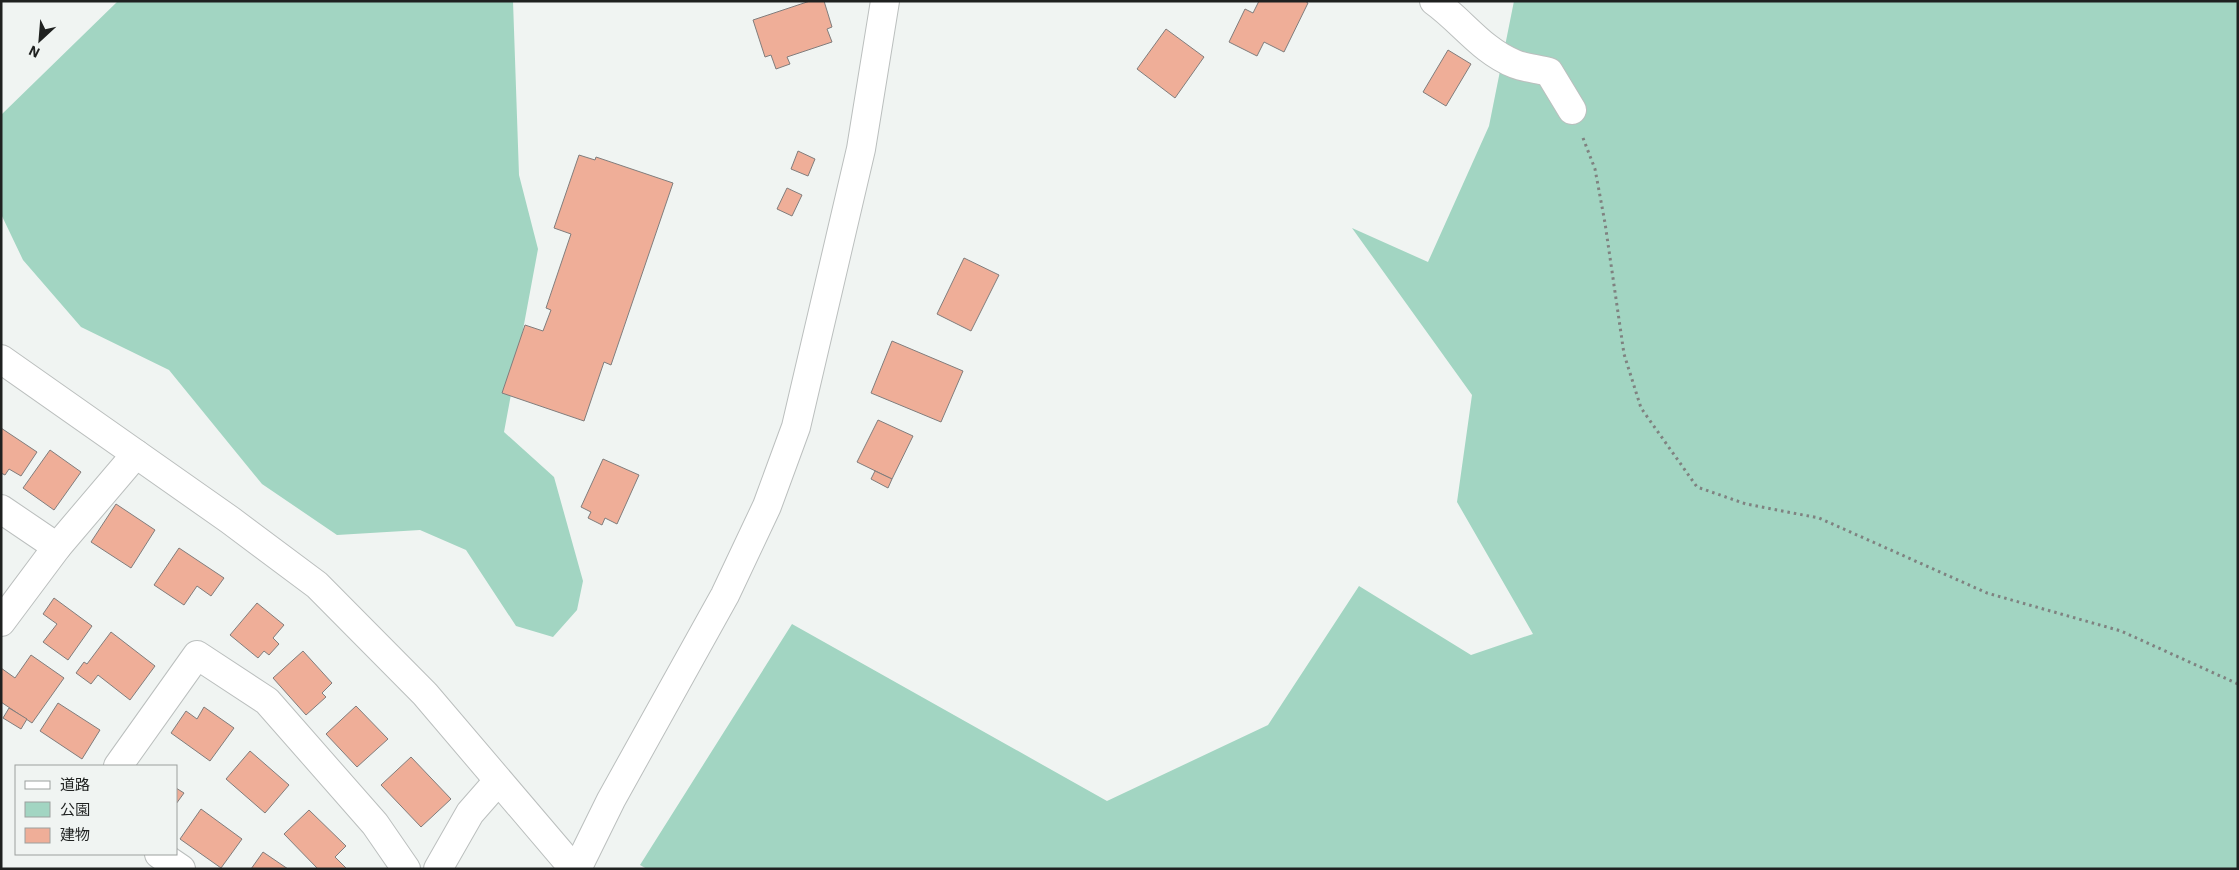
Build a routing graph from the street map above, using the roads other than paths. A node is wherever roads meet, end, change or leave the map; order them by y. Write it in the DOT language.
graph roads {
  1 [pos="885,1"];
  2 [pos="1434,1"];
  3 [pos="1572,110"];
  4 [pos="1,359"];
  5 [pos="136,454"];
  6 [pos="1,509"];
  7 [pos="57,547"];
  8 [pos="1,622"];
  9 [pos="119,765"];
  10 [pos="498,781"];
  11 [pos="161,855"];
  12 [pos="181,869"];
  13 [pos="406,869"];
  14 [pos="438,869"];
  15 [pos="575,869"];
  1 -- 15 [label="street"];
  2 -- 3 [label="street"];
  4 -- 5 [label="street"];
  5 -- 7 [label="street"];
  5 -- 10 [label="street"];
  6 -- 7 [label="street"];
  7 -- 8 [label="street"];
  9 -- 13 [label="street"];
  10 -- 14 [label="street"];
  10 -- 15 [label="street"];
  11 -- 12 [label="street"];
}
